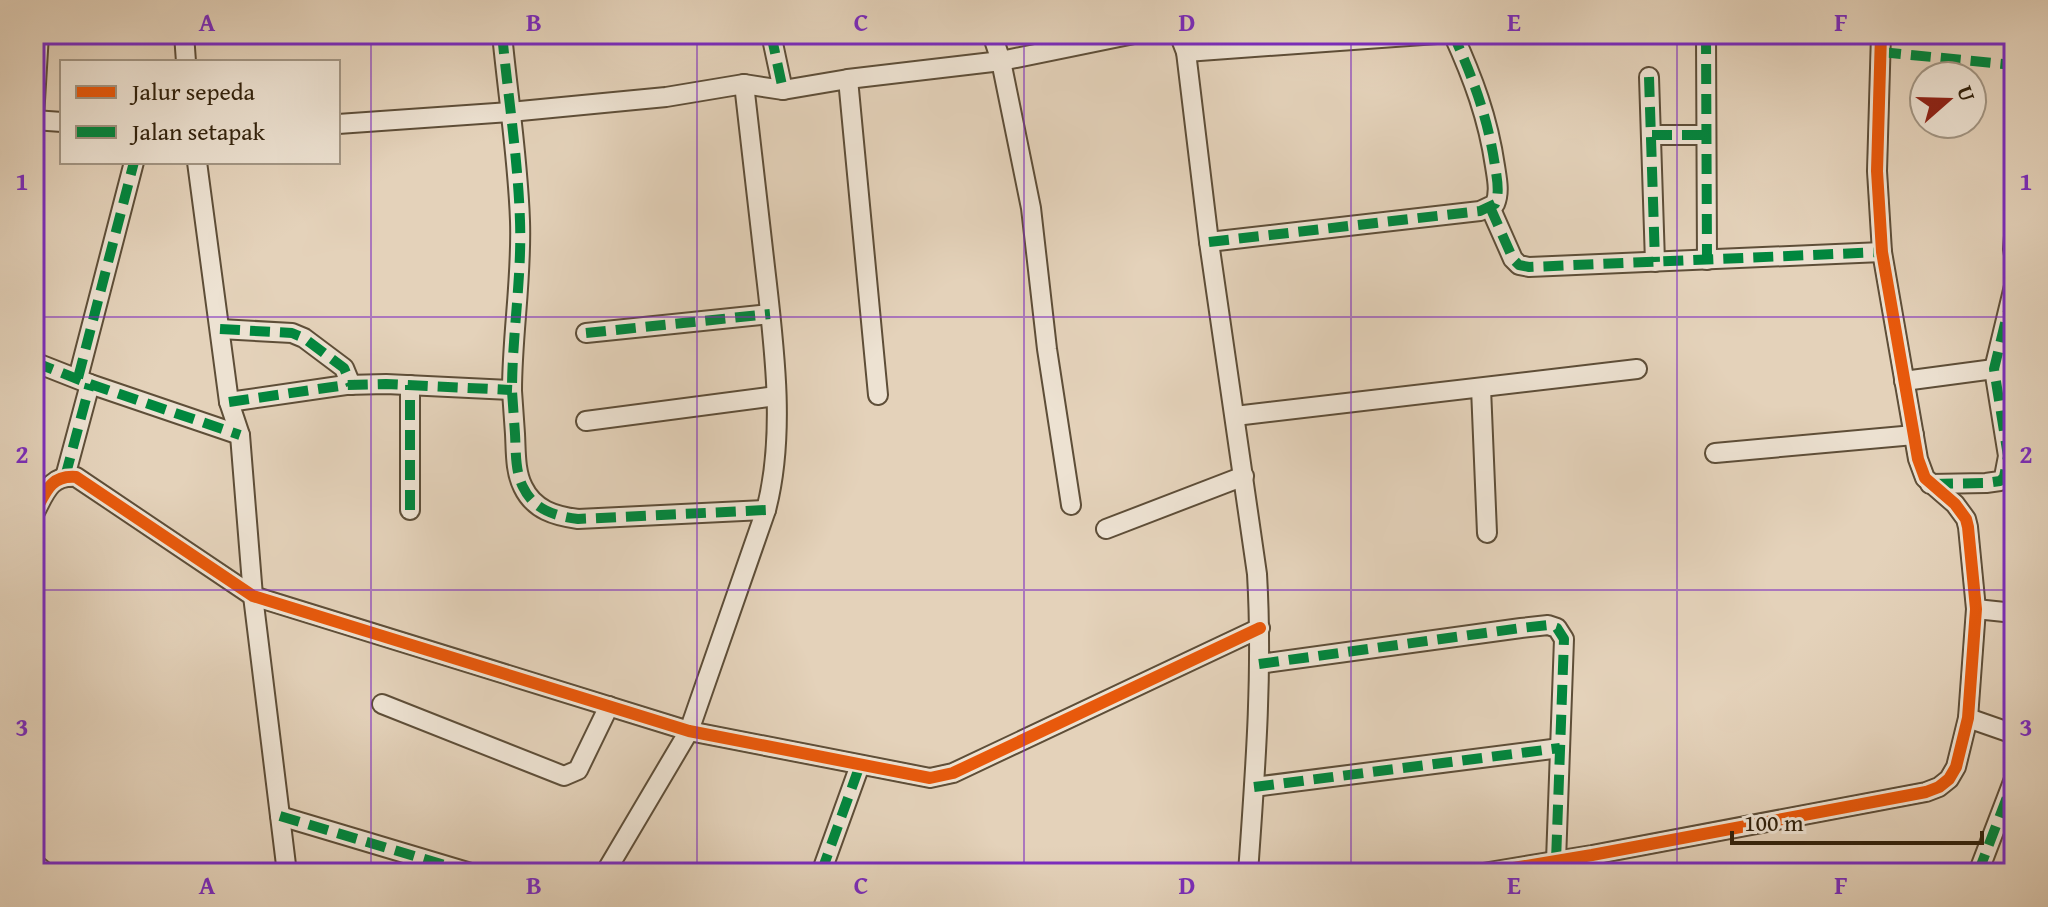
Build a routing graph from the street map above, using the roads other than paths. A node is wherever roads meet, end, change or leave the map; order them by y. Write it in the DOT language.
graph roads {
  1 [pos="39,34"];
  2 [pos="184,34"];
  3 [pos="502,34"];
  4 [pos="771,34"];
  5 [pos="992,34"];
  6 [pos="1134,34"];
  7 [pos="1179,34"];
  8 [pos="1437,34"];
  9 [pos="1453,34"];
  10 [pos="1706,34"];
  11 [pos="1881,34"];
  12 [pos="1186,52"];
  13 [pos="186,60"];
  14 [pos="1001,61"];
  15 [pos="1649,77"];
  16 [pos="848,79"];
  17 [pos="744,84"];
  18 [pos="783,90"];
  19 [pos="510,112"];
  20 [pos="34,118"];
  21 [pos="60,122"];
  22 [pos="340,124"];
  23 [pos="1652,135"];
  24 [pos="1706,135"];
  25 [pos="134,164"];
  26 [pos="197,164"];
  27 [pos="1490,207"];
  28 [pos="2014,236"];
  29 [pos="1209,242"];
  30 [pos="1882,252"];
  31 [pos="2014,255"];
  32 [pos="1707,260"];
  33 [pos="1655,262"];
  34 [pos="2014,286"];
  35 [pos="770,314"];
  36 [pos="220,329"];
  37 [pos="586,333"];
  38 [pos="34,362"];
  39 [pos="1637,369"];
  40 [pos="1994,369"];
  41 [pos="84,381"];
  42 [pos="1904,381"];
  43 [pos="351,385"];
  44 [pos="410,385"];
  45 [pos="1481,388"];
  46 [pos="512,390"];
  47 [pos="878,395"];
  48 [pos="776,396"];
  49 [pos="229,402"];
  50 [pos="1235,416"];
  51 [pos="586,421"];
  52 [pos="240,435"];
  53 [pos="1914,435"];
  54 [pos="1715,453"];
  55 [pos="1244,476"];
  56 [pos="65,477"];
  57 [pos="1930,484"];
  58 [pos="1071,505"];
  59 [pos="410,510"];
  60 [pos="766,510"];
  61 [pos="34,514"];
  62 [pos="1106,529"];
  63 [pos="1487,533"];
  64 [pos="253,596"];
  65 [pos="1976,609"];
  66 [pos="2014,613"];
  67 [pos="1260,628"];
  68 [pos="1259,664"];
  69 [pos="382,704"];
  70 [pos="609,706"];
  71 [pos="1968,718"];
  72 [pos="689,731"];
  73 [pos="2014,734"];
  74 [pos="1560,748"];
  75 [pos="860,765"];
  76 [pos="2014,779"];
  77 [pos="1254,787"];
  78 [pos="280,816"];
  79 [pos="1556,861"];
  80 [pos="34,863"];
  81 [pos="1593,864"];
  82 [pos="46,873"];
  83 [pos="287,873"];
  84 [pos="471,873"];
  85 [pos="605,873"];
  86 [pos="821,873"];
  87 [pos="1248,873"];
  88 [pos="1483,873"];
  89 [pos="1978,873"];
  1 -- 20 [label="street"];
  2 -- 13 [label="street"];
  3 -- 19 [label="street"];
  4 -- 18 [label="street"];
  5 -- 14 [label="street"];
  6 -- 14 [label="street"];
  7 -- 12 [label="street"];
  8 -- 12 [label="street"];
  9 -- 27 [label="street"];
  10 -- 24 [label="street"];
  11 -- 30 [label="street"];
  12 -- 29 [label="street"];
  14 -- 16 [label="street"];
  14 -- 58 [label="street"];
  15 -- 23 [label="street"];
  16 -- 18 [label="street"];
  16 -- 47 [label="street"];
  17 -- 18 [label="street"];
  17 -- 19 [label="street"];
  17 -- 35 [label="street"];
  19 -- 22 [label="street"];
  19 -- 46 [label="street"];
  20 -- 21 [label="street"];
  23 -- 24 [label="street"];
  23 -- 33 [label="street"];
  24 -- 32 [label="street"];
  25 -- 41 [label="street"];
  26 -- 36 [label="street"];
  27 -- 29 [label="street"];
  27 -- 33 [label="street"];
  28 -- 31 [label="street"];
  29 -- 50 [label="street"];
  30 -- 32 [label="street"];
  30 -- 42 [label="street"];
  32 -- 33 [label="street"];
  34 -- 40 [label="street"];
  35 -- 37 [label="street"];
  35 -- 48 [label="street"];
  36 -- 43 [label="street"];
  36 -- 49 [label="street"];
  38 -- 41 [label="street"];
  39 -- 45 [label="street"];
  40 -- 42 [label="street"];
  40 -- 57 [label="street"];
  41 -- 52 [label="street"];
  41 -- 56 [label="street"];
  42 -- 53 [label="street"];
  43 -- 44 [label="street"];
  43 -- 49 [label="street"];
  44 -- 46 [label="street"];
  44 -- 59 [label="street"];
  45 -- 50 [label="street"];
  45 -- 63 [label="street"];
  46 -- 60 [label="street"];
  48 -- 51 [label="street"];
  48 -- 60 [label="street"];
  49 -- 52 [label="street"];
  50 -- 55 [label="street"];
  52 -- 64 [label="street"];
  53 -- 54 [label="street"];
  53 -- 57 [label="street"];
  55 -- 62 [label="street"];
  55 -- 67 [label="street"];
  56 -- 61 [label="street"];
  56 -- 64 [label="street"];
  57 -- 65 [label="street"];
  60 -- 72 [label="street"];
  64 -- 70 [label="street"];
  64 -- 78 [label="street"];
  65 -- 66 [label="street"];
  65 -- 71 [label="street"];
  67 -- 68 [label="street"];
  67 -- 75 [label="street"];
  68 -- 74 [label="street"];
  68 -- 77 [label="street"];
  69 -- 70 [label="street"];
  70 -- 72 [label="street"];
  71 -- 73 [label="street"];
  71 -- 81 [label="street"];
  72 -- 75 [label="street"];
  72 -- 85 [label="street"];
  74 -- 77 [label="street"];
  74 -- 79 [label="street"];
  75 -- 86 [label="street"];
  76 -- 89 [label="street"];
  77 -- 87 [label="street"];
  78 -- 83 [label="street"];
  78 -- 84 [label="street"];
  79 -- 81 [label="street"];
  79 -- 88 [label="street"];
  80 -- 82 [label="street"];
}
